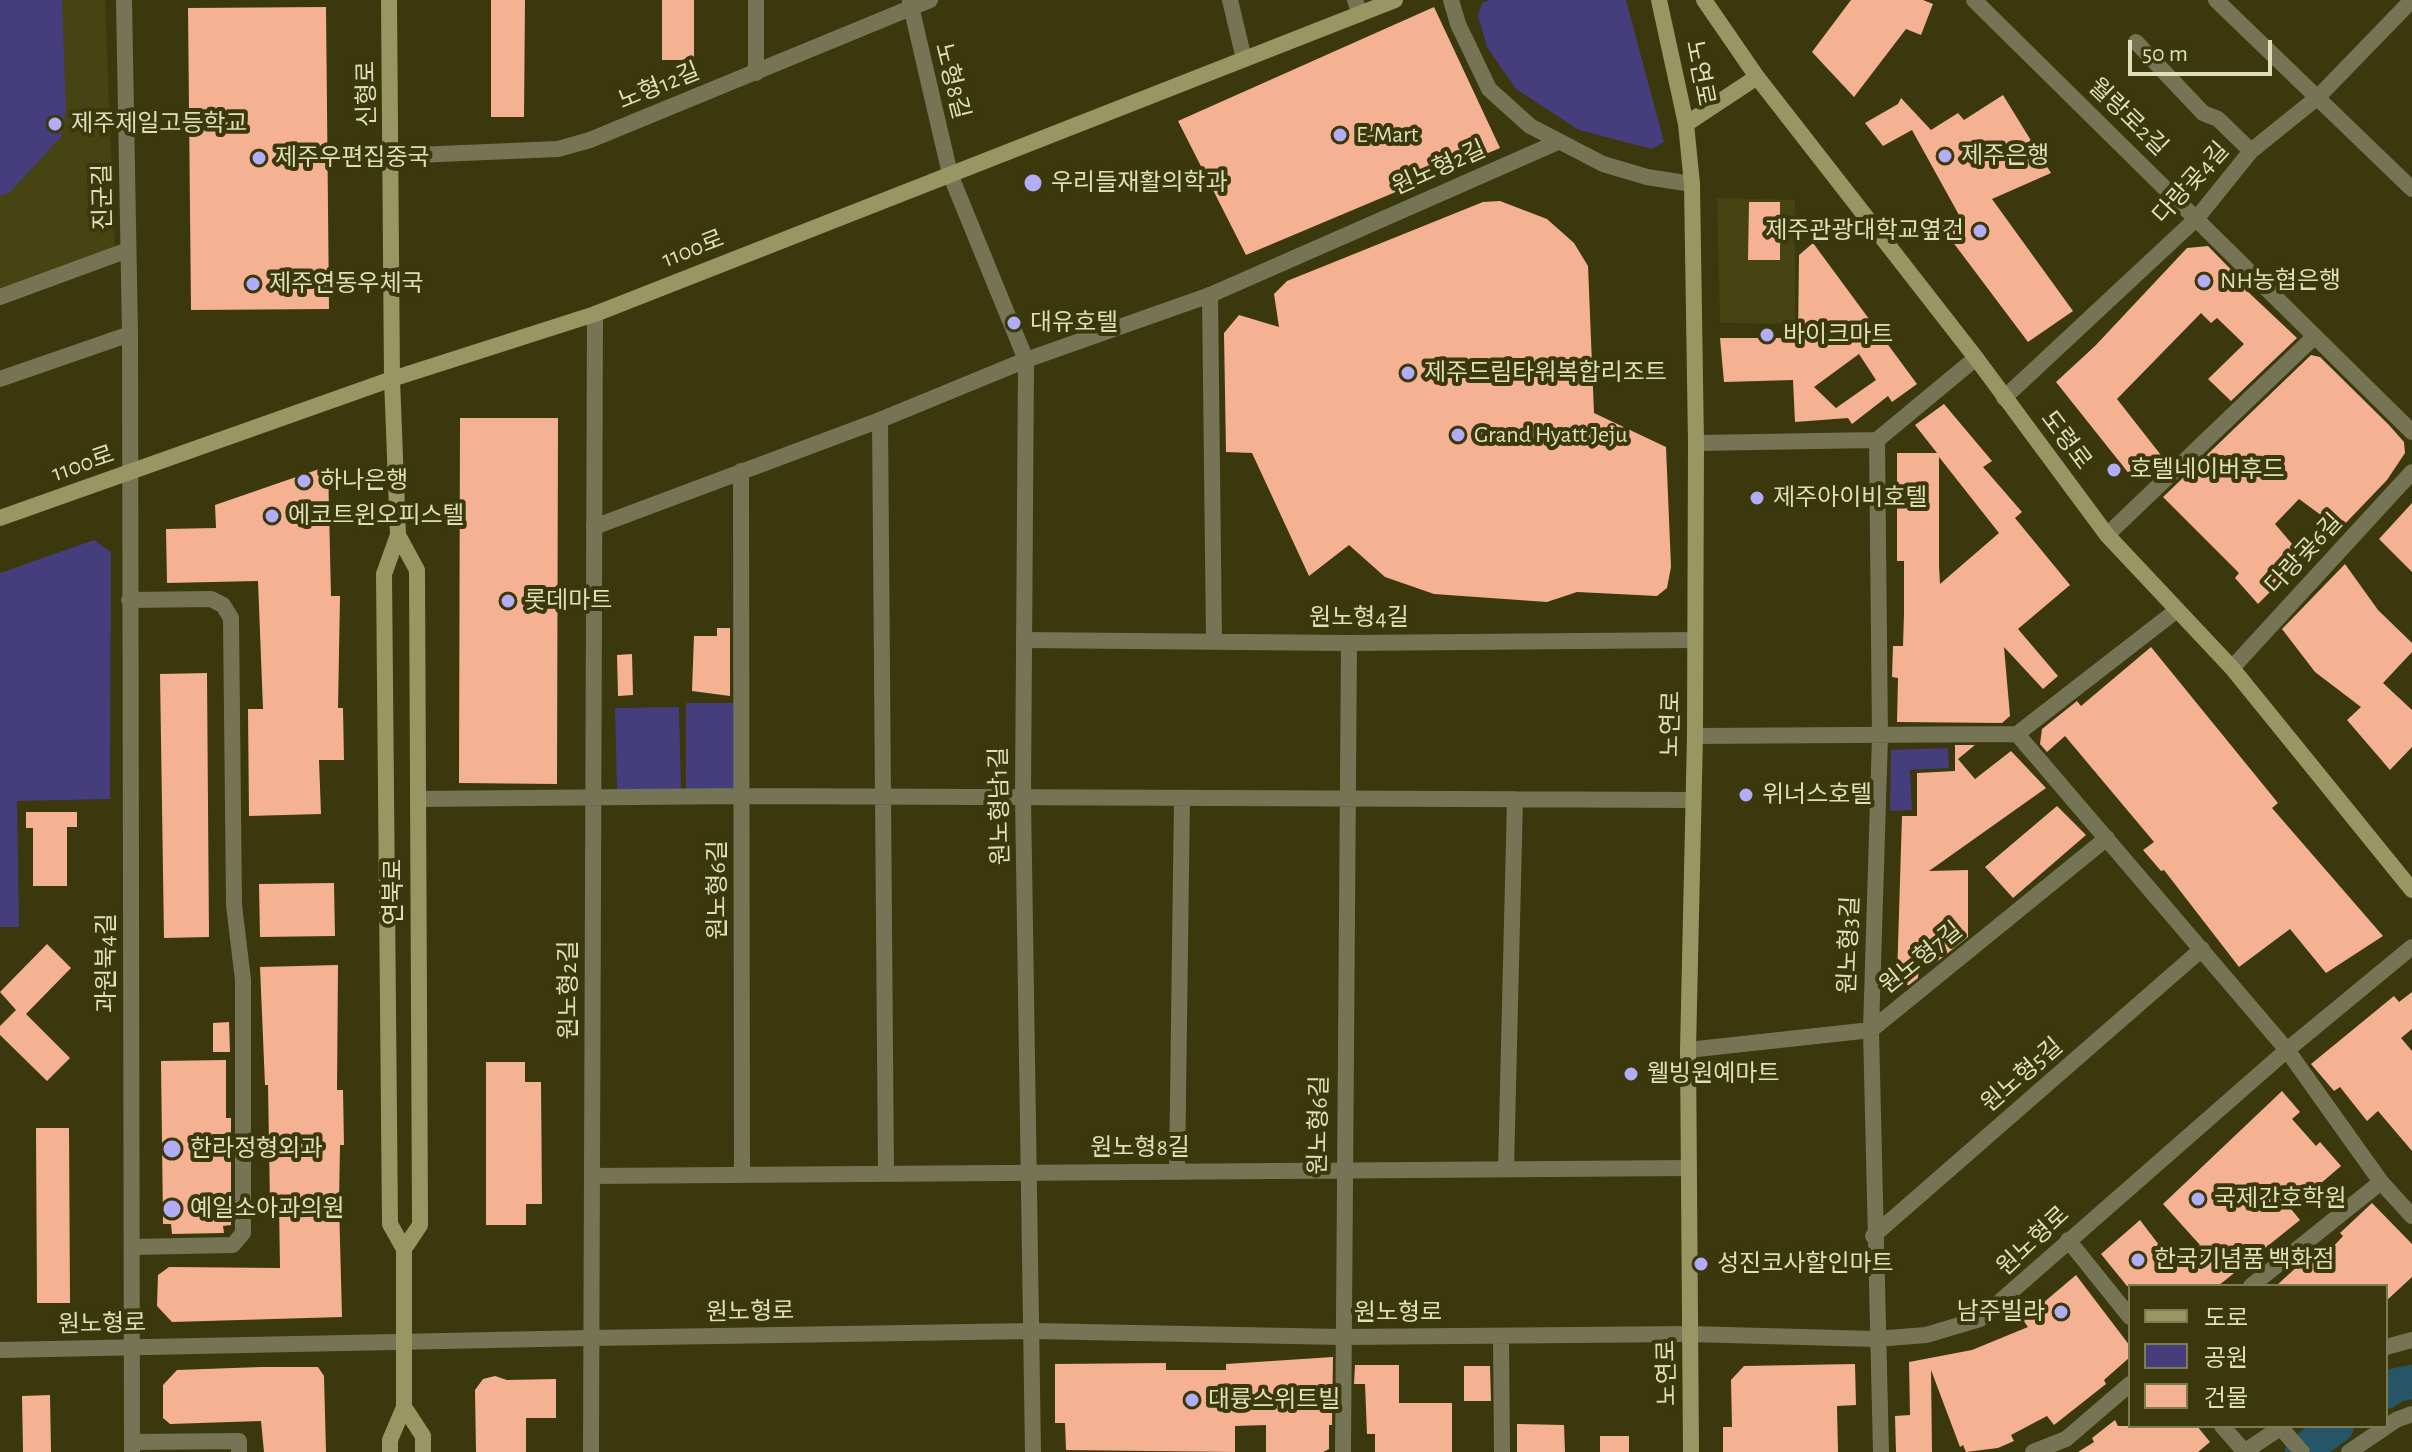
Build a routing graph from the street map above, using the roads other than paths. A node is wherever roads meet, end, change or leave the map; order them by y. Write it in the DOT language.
graph roads {
  1 [pos="124,0"];
  2 [pos="389,0"];
  3 [pos="756,0"];
  4 [pos="930,0"];
  5 [pos="1230,0"];
  6 [pos="1395,0"];
  7 [pos="1451,0"];
  8 [pos="1659,0"];
  9 [pos="1974,0"];
  10 [pos="2216,0"];
  11 [pos="2412,0"];
  12 [pos="909,5"];
  13 [pos="1709,5"];
  14 [pos="1357,7"];
  15 [pos="2136,42"];
  16 [pos="1244,59"];
  17 [pos="756,73"];
  18 [pos="1757,77"];
  19 [pos="2318,97"];
  20 [pos="1686,124"];
  21 [pos="1558,142"];
  22 [pos="2251,151"];
  23 [pos="392,156"];
  24 [pos="950,174"];
  25 [pos="1692,184"];
  26 [pos="2412,189"];
  27 [pos="2197,218"];
  28 [pos="128,250"];
  29 [pos="1210,295"];
  30 [pos="0,297"];
  31 [pos="595,314"];
  32 [pos="130,334"];
  33 [pos="2314,337"];
  34 [pos="1976,358"];
  35 [pos="1026,360"];
  36 [pos="0,379"];
  37 [pos="392,379"];
  38 [pos="2004,398"];
  39 [pos="880,420"];
  40 [pos="2412,432"];
  41 [pos="1877,440"];
  42 [pos="1696,443"];
  43 [pos="741,471"];
  44 [pos="2412,472"];
  45 [pos="129,474"];
  46 [pos="0,518"];
  47 [pos="594,527"];
  48 [pos="398,535"];
  49 [pos="2107,535"];
  50 [pos="129,600"];
  51 [pos="2177,610"];
  52 [pos="1024,640"];
  53 [pos="1214,640"];
  54 [pos="1695,640"];
  55 [pos="1349,643"];
  56 [pos="2232,668"];
  57 [pos="2017,734"];
  58 [pos="1695,736"];
  59 [pos="1880,736"];
  60 [pos="742,796"];
  61 [pos="883,797"];
  62 [pos="1023,797"];
  63 [pos="1182,798"];
  64 [pos="418,799"];
  65 [pos="1347,799"];
  66 [pos="1515,799"];
  67 [pos="593,800"];
  68 [pos="1692,800"];
  69 [pos="2107,838"];
  70 [pos="2412,890"];
  71 [pos="2412,947"];
  72 [pos="2202,949"];
  73 [pos="1871,1030"];
  74 [pos="1688,1050"];
  75 [pos="2287,1050"];
  76 [pos="1689,1168"];
  77 [pos="1506,1169"];
  78 [pos="1343,1171"];
  79 [pos="1177,1172"];
  80 [pos="1030,1173"];
  81 [pos="886,1174"];
  82 [pos="742,1175"];
  83 [pos="592,1176"];
  84 [pos="2381,1182"];
  85 [pos="2412,1216"];
  86 [pos="1873,1236"];
  87 [pos="2068,1240"];
  88 [pos="133,1247"];
  89 [pos="404,1249"];
  90 [pos="2254,1284"];
  91 [pos="2128,1315"];
  92 [pos="1033,1331"];
  93 [pos="1690,1334"];
  94 [pos="1342,1337"];
  95 [pos="1501,1337"];
  96 [pos="591,1338"];
  97 [pos="1876,1339"];
  98 [pos="404,1340"];
  99 [pos="2412,1340"];
  100 [pos="2388,1346"];
  101 [pos="130,1348"];
  102 [pos="0,1350"];
  103 [pos="2128,1386"];
  104 [pos="404,1407"];
  105 [pos="2412,1414"];
  106 [pos="2388,1425"];
  107 [pos="2224,1428"];
  108 [pos="2384,1428"];
  109 [pos="2290,1437"];
  110 [pos="132,1447"];
  111 [pos="239,1452"];
  112 [pos="390,1452"];
  113 [pos="423,1452"];
  114 [pos="591,1452"];
  115 [pos="1033,1452"];
  116 [pos="1343,1452"];
  117 [pos="1502,1452"];
  118 [pos="1691,1452"];
  119 [pos="1881,1452"];
  120 [pos="2033,1452"];
  121 [pos="2245,1452"];
  122 [pos="2349,1452"];
  1 -- 28 [label="street, 진군길"];
  2 -- 23 [label="main road, 신형로"];
  3 -- 17 [label="street"];
  4 -- 12 [label="street, 노형12길"];
  5 -- 16 [label="street"];
  6 -- 14 [label="main road, 1100로"];
  7 -- 21 [label="street"];
  8 -- 20 [label="main road, 노연로"];
  9 -- 27 [label="street, 월랑로2길"];
  10 -- 19 [label="street"];
  11 -- 19 [label="street, 다랑곶4길"];
  12 -- 17 [label="street, 노형12길"];
  12 -- 24 [label="street, 노형8길"];
  13 -- 18 [label="main road, 도령로"];
  14 -- 16 [label="main road, 1100로"];
  15 -- 22 [label="street"];
  16 -- 24 [label="main road, 1100로"];
  17 -- 23 [label="street, 노형12길"];
  18 -- 20 [label="main road"];
  18 -- 34 [label="main road, 도령로"];
  19 -- 22 [label="street, 다랑곶4길"];
  19 -- 26 [label="street"];
  20 -- 25 [label="main road, 노연로"];
  21 -- 25 [label="street"];
  21 -- 29 [label="street, 원노형2길"];
  22 -- 27 [label="street, 다랑곶4길"];
  23 -- 37 [label="main road, 신형로"];
  24 -- 31 [label="main road, 1100로"];
  24 -- 35 [label="street, 원노형남1길"];
  25 -- 42 [label="main road, 노연로"];
  27 -- 33 [label="street, 월랑로2길"];
  27 -- 38 [label="street, 다랑곶4길"];
  28 -- 30 [label="street, 진군길"];
  28 -- 32 [label="street, 진군길"];
  29 -- 35 [label="street, 원노형2길"];
  29 -- 53 [label="street"];
  31 -- 37 [label="main road, 1100로"];
  31 -- 47 [label="street, 원노형2길"];
  32 -- 36 [label="street"];
  32 -- 45 [label="street, 진군길"];
  33 -- 40 [label="street, 월랑로2길"];
  33 -- 49 [label="street"];
  34 -- 38 [label="main road, 도령로"];
  34 -- 41 [label="street"];
  35 -- 39 [label="street, 원노형2길"];
  35 -- 52 [label="street, 원노형남1길"];
  37 -- 45 [label="main road, 1100로"];
  37 -- 48 [label="main road, 연북로"];
  38 -- 49 [label="main road, 도령로"];
  39 -- 43 [label="street, 원노형2길"];
  39 -- 61 [label="street"];
  41 -- 42 [label="street"];
  41 -- 59 [label="street, 원노형3길"];
  42 -- 54 [label="main road, 노연로"];
  43 -- 47 [label="street, 원노형2길"];
  43 -- 60 [label="street"];
  44 -- 56 [label="street, 다랑곶6길"];
  45 -- 46 [label="main road, 1100로"];
  45 -- 50 [label="street, 과원북4길"];
  47 -- 67 [label="street, 원노형2길"];
  48 -- 64 [label="main road, 연북로"];
  48 -- 89 [label="main road, 연북로"];
  49 -- 51 [label="main road, 도령로"];
  50 -- 88 [label="street, 과원북4길"];
  50 -- 88 [label="street"];
  51 -- 56 [label="main road, 도령로"];
  51 -- 57 [label="street"];
  52 -- 53 [label="street, 원노형4길"];
  52 -- 62 [label="street, 원노형남1길"];
  53 -- 55 [label="street, 원노형4길"];
  54 -- 55 [label="street, 원노형4길"];
  54 -- 58 [label="main road, 노연로"];
  55 -- 65 [label="street, 원노형6길"];
  56 -- 70 [label="main road, 도령로"];
  57 -- 59 [label="street"];
  57 -- 69 [label="street"];
  58 -- 59 [label="street"];
  58 -- 68 [label="main road, 노연로"];
  59 -- 73 [label="street, 원노형3길"];
  60 -- 61 [label="street"];
  60 -- 67 [label="street"];
  60 -- 82 [label="street, 원노형6길"];
  61 -- 62 [label="street"];
  61 -- 81 [label="street"];
  62 -- 63 [label="street"];
  62 -- 80 [label="street, 원노형남1길"];
  63 -- 65 [label="street"];
  63 -- 79 [label="street"];
  64 -- 67 [label="street"];
  64 -- 89 [label="main road, 연북로"];
  65 -- 66 [label="street"];
  65 -- 78 [label="street, 원노형6길"];
  66 -- 68 [label="street"];
  66 -- 77 [label="street"];
  67 -- 83 [label="street, 원노형2길"];
  68 -- 74 [label="main road, 노연로"];
  69 -- 72 [label="street"];
  69 -- 73 [label="street, 원노형7길"];
  71 -- 75 [label="street, 원노형로"];
  72 -- 75 [label="street"];
  72 -- 86 [label="street, 원노형5길"];
  73 -- 74 [label="street"];
  73 -- 86 [label="street, 원노형3길"];
  74 -- 76 [label="main road, 노연로"];
  75 -- 84 [label="street"];
  75 -- 87 [label="street, 원노형로"];
  76 -- 77 [label="street, 원노형8길"];
  76 -- 93 [label="main road, 노연로"];
  77 -- 78 [label="street, 원노형8길"];
  78 -- 79 [label="street, 원노형8길"];
  78 -- 94 [label="street, 원노형6길"];
  79 -- 80 [label="street, 원노형8길"];
  80 -- 81 [label="street, 원노형8길"];
  80 -- 92 [label="street, 원노형남1길"];
  81 -- 82 [label="street, 원노형8길"];
  82 -- 83 [label="street, 원노형8길"];
  83 -- 96 [label="street, 원노형2길"];
  84 -- 85 [label="street"];
  84 -- 90 [label="street"];
  86 -- 97 [label="street, 원노형3길"];
  87 -- 91 [label="street"];
  87 -- 97 [label="street, 원노형로"];
  88 -- 101 [label="street, 과원북4길"];
  89 -- 98 [label="main road, 연북로"];
  92 -- 94 [label="street, 원노형로"];
  92 -- 96 [label="street, 원노형로"];
  92 -- 115 [label="street, 원노형남1길"];
  93 -- 95 [label="street, 원노형로"];
  93 -- 97 [label="street, 원노형로"];
  93 -- 118 [label="main road, 노연로"];
  94 -- 95 [label="street, 원노형로"];
  94 -- 116 [label="street, 원노형6길"];
  95 -- 117 [label="street"];
  96 -- 98 [label="street, 원노형로"];
  96 -- 114 [label="street, 원노형2길"];
  97 -- 119 [label="street, 원노형3길"];
  98 -- 101 [label="street, 원노형로"];
  98 -- 104 [label="main road, 연북로"];
  99 -- 100 [label="street"];
  101 -- 102 [label="street, 원노형로"];
  101 -- 110 [label="street, 과원북4길"];
  103 -- 120 [label="street"];
  104 -- 112 [label="main road, 연북로"];
  104 -- 113 [label="main road, 연북로"];
  105 -- 106 [label="street"];
  107 -- 121 [label="street"];
  108 -- 122 [label="street"];
  109 -- 121 [label="street"];
  110 -- 111 [label="street"];
}
